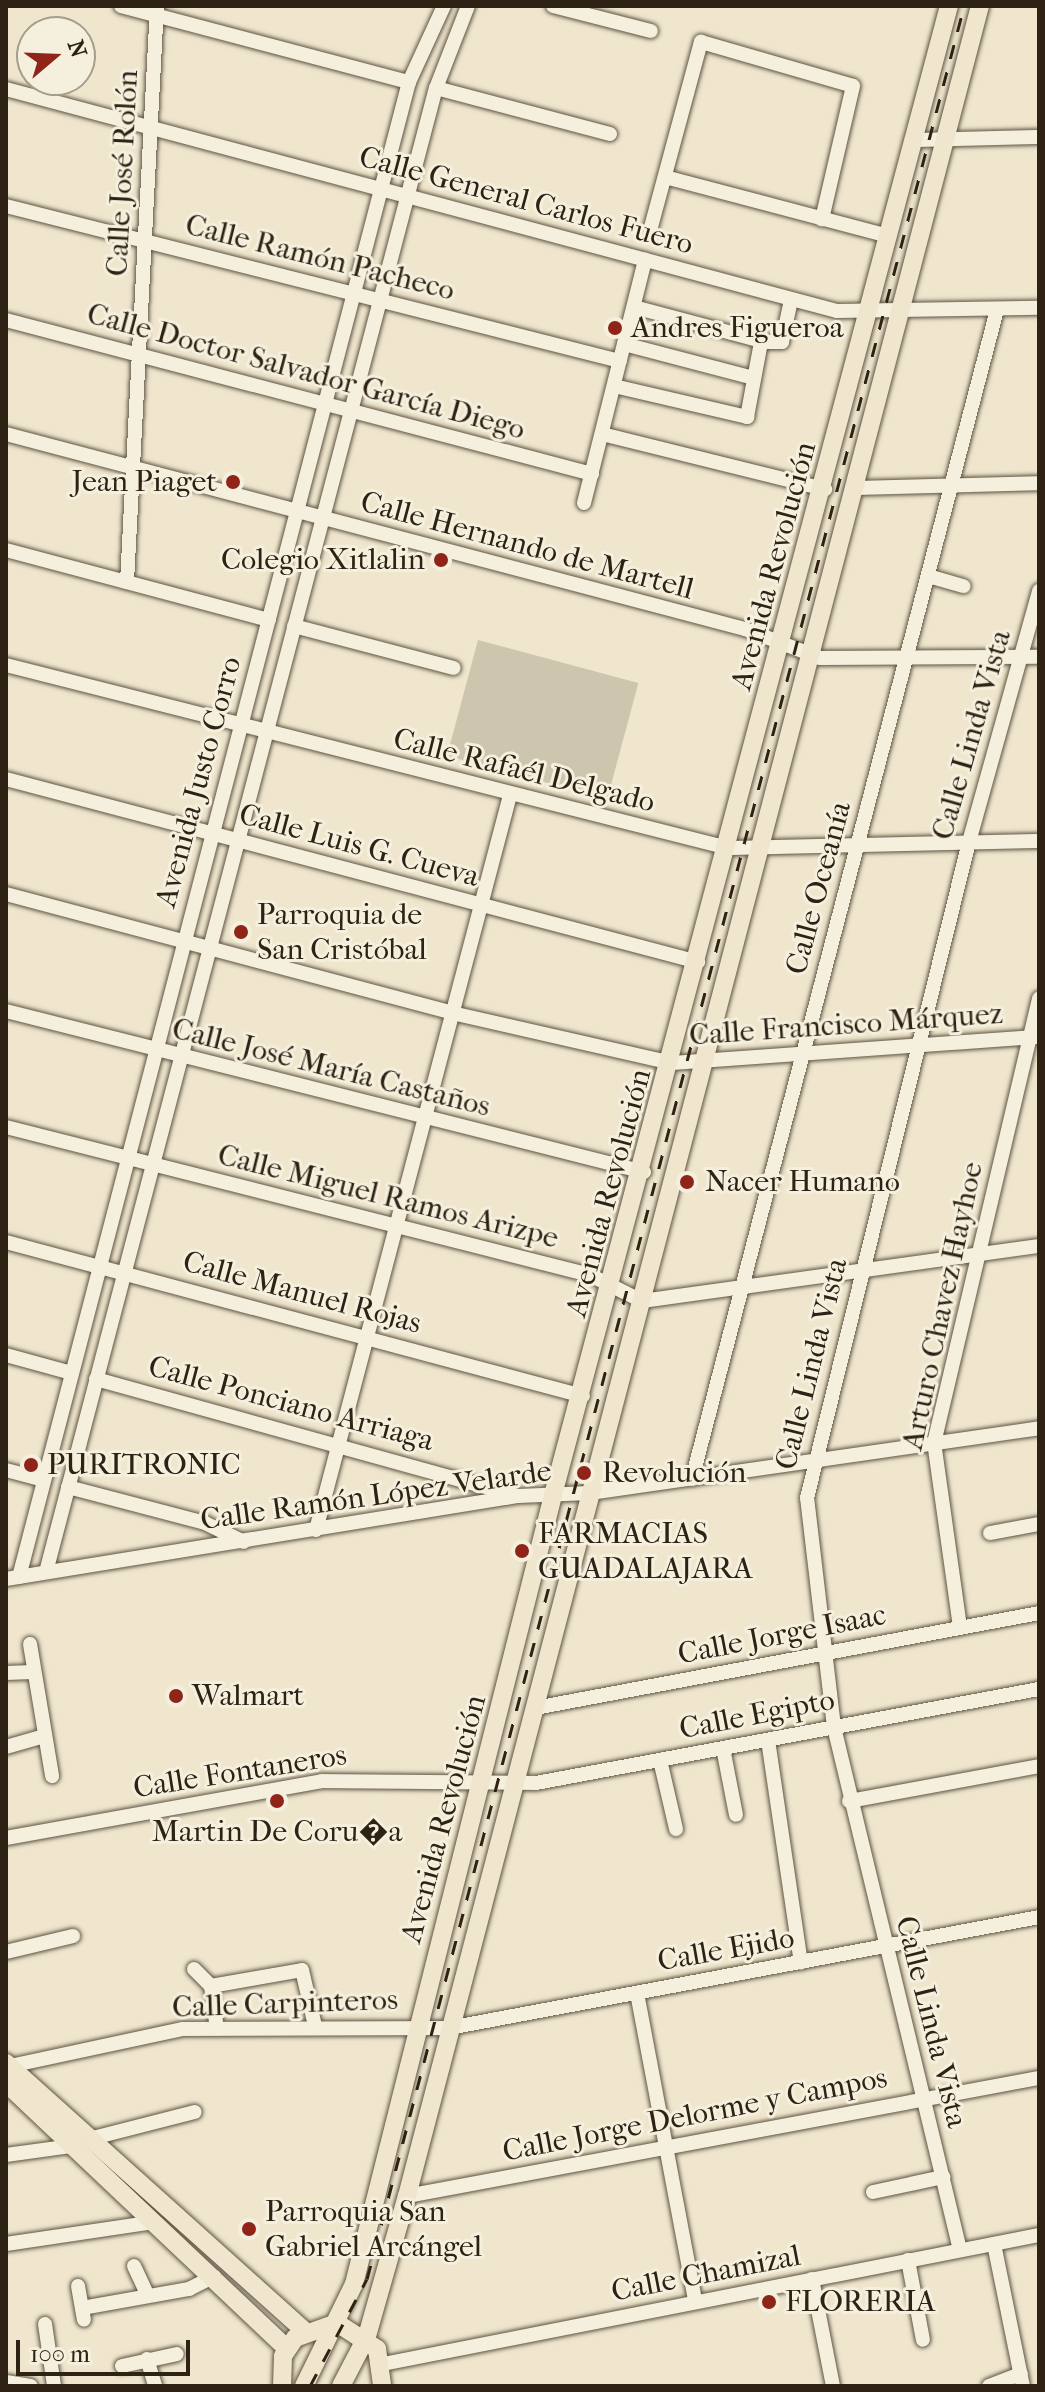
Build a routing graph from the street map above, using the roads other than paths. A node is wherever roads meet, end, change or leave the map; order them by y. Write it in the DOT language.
graph roads {
  1 [pos="121,6"];
  2 [pos="444,6"];
  3 [pos="468,6"];
  4 [pos="553,6"];
  5 [pos="949,6"];
  6 [pos="980,6"];
  7 [pos="157,11"];
  8 [pos="651,31"];
  9 [pos="409,82"];
  10 [pos="436,88"];
  11 [pos="6,89"];
  12 [pos="151,128"];
  13 [pos="610,134"];
  14 [pos="1039,137"];
  15 [pos="914,140"];
  16 [pos="944,140"];
  17 [pos="665,177"];
  18 [pos="381,188"];
  19 [pos="407,195"];
  20 [pos="6,206"];
  21 [pos="822,219"];
  22 [pos="651,227"];
  23 [pos="889,236"];
  24 [pos="146,242"];
  25 [pos="645,260"];
  26 [pos="354,292"];
  27 [pos="380,298"];
  28 [pos="791,300"];
  29 [pos="634,307"];
  30 [pos="1039,308"];
  31 [pos="997,310"];
  32 [pos="869,315"];
  33 [pos="898,315"];
  34 [pos="6,320"];
  35 [pos="762,341"];
  36 [pos="624,344"];
  37 [pos="140,355"];
  38 [pos="620,361"];
  39 [pos="754,378"];
  40 [pos="614,386"];
  41 [pos="325,404"];
  42 [pos="350,410"];
  43 [pos="6,434"];
  44 [pos="602,434"];
  45 [pos="133,469"];
  46 [pos="592,474"];
  47 [pos="1039,483"];
  48 [pos="951,485"];
  49 [pos="854,488"];
  50 [pos="825,489"];
  51 [pos="584,503"];
  52 [pos="297,513"];
  53 [pos="322,519"];
  54 [pos="6,550"];
  55 [pos="928,576"];
  56 [pos="127,582"];
  57 [pos="964,586"];
  58 [pos="1039,591"];
  59 [pos="269,620"];
  60 [pos="294,626"];
  61 [pos="784,641"];
  62 [pos="810,650"];
  63 [pos="1022,657"];
  64 [pos="1039,657"];
  65 [pos="905,659"];
  66 [pos="6,665"];
  67 [pos="454,668"];
  68 [pos="241,725"];
  69 [pos="266,732"];
  70 [pos="6,779"];
  71 [pos="510,795"];
  72 [pos="213,834"];
  73 [pos="237,840"];
  74 [pos="1039,841"];
  75 [pos="969,842"];
  76 [pos="856,846"];
  77 [pos="728,848"];
  78 [pos="759,850"];
  79 [pos="6,894"];
  80 [pos="481,905"];
  81 [pos="184,942"];
  82 [pos="209,948"];
  83 [pos="698,962"];
  84 [pos="1039,998"];
  85 [pos="6,1011"];
  86 [pos="452,1013"];
  87 [pos="1034,1038"];
  88 [pos="918,1047"];
  89 [pos="156,1050"];
  90 [pos="181,1057"];
  91 [pos="801,1057"];
  92 [pos="672,1063"];
  93 [pos="701,1066"];
  94 [pos="424,1121"];
  95 [pos="6,1127"];
  96 [pos="128,1158"];
  97 [pos="153,1164"];
  98 [pos="644,1172"];
  99 [pos="396,1228"];
  100 [pos="6,1242"];
  101 [pos="1039,1246"];
  102 [pos="979,1255"];
  103 [pos="100,1265"];
  104 [pos="124,1272"];
  105 [pos="860,1273"];
  106 [pos="614,1282"];
  107 [pos="739,1285"];
  108 [pos="642,1301"];
  109 [pos="367,1338"];
  110 [pos="6,1355"];
  111 [pos="72,1373"];
  112 [pos="96,1379"];
  113 [pos="583,1396"];
  114 [pos="1039,1428"];
  115 [pos="934,1443"];
  116 [pos="339,1444"];
  117 [pos="810,1462"];
  118 [pos="6,1470"];
  119 [pos="692,1479"];
  120 [pos="44,1480"];
  121 [pos="68,1487"];
  122 [pos="590,1493"];
  123 [pos="553,1495"];
  124 [pos="518,1496"];
  125 [pos="1039,1524"];
  126 [pos="316,1530"];
  127 [pos="990,1533"];
  128 [pos="244,1542"];
  129 [pos="46,1572"];
  130 [pos="12,1578"];
  131 [pos="1039,1613"];
  132 [pos="960,1627"];
  133 [pos="30,1644"];
  134 [pos="824,1655"];
  135 [pos="33,1672"];
  136 [pos="6,1673"];
  137 [pos="1039,1689"];
  138 [pos="535,1708"];
  139 [pos="834,1727"];
  140 [pos="44,1736"];
  141 [pos="768,1740"];
  142 [pos="6,1747"];
  143 [pos="723,1748"];
  144 [pos="660,1760"];
  145 [pos="1039,1766"];
  146 [pos="52,1776"];
  147 [pos="483,1780"];
  148 [pos="513,1784"];
  149 [pos="849,1801"];
  150 [pos="736,1815"];
  151 [pos="676,1829"];
  152 [pos="6,1838"];
  153 [pos="1039,1917"];
  154 [pos="73,1936"];
  155 [pos="886,1946"];
  156 [pos="6,1952"];
  157 [pos="801,1963"];
  158 [pos="194,1969"];
  159 [pos="211,1986"];
  160 [pos="637,1993"];
  161 [pos="421,2025"];
  162 [pos="315,2026"];
  163 [pos="449,2028"];
  164 [pos="217,2029"];
  165 [pos="7,2071"];
  166 [pos="1039,2078"];
  167 [pos="924,2099"];
  168 [pos="195,2112"];
  169 [pos="80,2142"];
  170 [pos="665,2149"];
  171 [pos="6,2155"];
  172 [pos="943,2177"];
  173 [pos="873,2192"];
  174 [pos="407,2196"];
  175 [pos="155,2222"];
  176 [pos="1039,2235"];
  177 [pos="6,2244"];
  178 [pos="994,2244"];
  179 [pos="960,2250"];
  180 [pos="908,2260"];
  181 [pos="134,2266"];
  182 [pos="214,2276"];
  183 [pos="812,2279"];
  184 [pos="78,2286"];
  185 [pos="148,2296"];
  186 [pos="695,2301"];
  187 [pos="337,2323"];
  188 [pos="45,2324"];
  189 [pos="304,2330"];
  190 [pos="367,2336"];
  191 [pos="923,2340"];
  192 [pos="287,2349"];
  193 [pos="177,2354"];
  194 [pos="147,2359"];
  195 [pos="383,2364"];
  196 [pos="122,2366"];
  197 [pos="1022,2380"];
  198 [pos="6,2382"];
  199 [pos="31,2386"];
  200 [pos="54,2386"];
  201 [pos="155,2386"];
  202 [pos="282,2386"];
  203 [pos="304,2386"];
  204 [pos="341,2386"];
  205 [pos="382,2386"];
  206 [pos="833,2386"];
  207 [pos="989,2386"];
  1 -- 7 [label="street"];
  2 -- 9 [label="street, Avenida Justo Corro"];
  3 -- 10 [label="street, Avenida Justo Corro"];
  4 -- 8 [label="street"];
  5 -- 15 [label="main road, Avenida Revolución"];
  6 -- 16 [label="main road, Avenida Revolución"];
  7 -- 9 [label="street"];
  7 -- 12 [label="street, Calle José Rolón"];
  9 -- 18 [label="street, Avenida Justo Corro"];
  10 -- 13 [label="street"];
  10 -- 19 [label="street, Avenida Justo Corro"];
  11 -- 12 [label="street, Calle General Carlos Fuero"];
  12 -- 18 [label="street, Calle General Carlos Fuero"];
  12 -- 24 [label="street, Calle José Rolón"];
  14 -- 16 [label="street"];
  15 -- 16 [label="street"];
  15 -- 23 [label="main road, Avenida Revolución"];
  16 -- 33 [label="main road, Avenida Revolución"];
  17 -- 21 [label="street"];
  17 -- 21 [label="street"];
  17 -- 22 [label="street"];
  18 -- 19 [label="street, Calle General Carlos Fuero"];
  18 -- 26 [label="street, Avenida Justo Corro"];
  19 -- 25 [label="street, Calle General Carlos Fuero"];
  19 -- 27 [label="street, Avenida Justo Corro"];
  20 -- 24 [label="street, Calle Ramón Pacheco"];
  21 -- 23 [label="street"];
  23 -- 32 [label="main road, Avenida Revolución"];
  24 -- 26 [label="street, Calle Ramón Pacheco"];
  24 -- 37 [label="street, Calle José Rolón"];
  25 -- 28 [label="street, Calle General Carlos Fuero"];
  25 -- 29 [label="street"];
  26 -- 27 [label="street, Calle Ramón Pacheco"];
  26 -- 41 [label="street, Avenida Justo Corro"];
  27 -- 38 [label="street, Calle Ramón Pacheco"];
  27 -- 42 [label="street, Avenida Justo Corro"];
  28 -- 32 [label="street, Calle General Carlos Fuero"];
  28 -- 35 [label="street"];
  29 -- 35 [label="street"];
  29 -- 36 [label="street"];
  30 -- 31 [label="street, Calle General Carlos Fuero"];
  31 -- 33 [label="street, Calle General Carlos Fuero"];
  31 -- 48 [label="street, Calle Oceanía"];
  32 -- 33 [label="street, Calle General Carlos Fuero"];
  32 -- 50 [label="main road, Avenida Revolución"];
  33 -- 49 [label="main road, Avenida Revolución"];
  34 -- 37 [label="street, Calle Doctor Salvador García Diego"];
  35 -- 39 [label="street"];
  36 -- 38 [label="street"];
  36 -- 39 [label="street"];
  37 -- 41 [label="street, Calle Doctor Salvador García Diego"];
  37 -- 45 [label="street, Calle José Rolón"];
  38 -- 40 [label="street"];
  39 -- 40 [label="street"];
  40 -- 44 [label="street"];
  41 -- 42 [label="street, Calle Doctor Salvador García Diego"];
  41 -- 52 [label="street, Avenida Justo Corro"];
  42 -- 46 [label="street, Calle Doctor Salvador García Diego"];
  42 -- 53 [label="street, Avenida Justo Corro"];
  43 -- 45 [label="street, Calle Hernando de Martell"];
  44 -- 46 [label="street"];
  44 -- 50 [label="street"];
  45 -- 52 [label="street, Calle Hernando de Martell"];
  45 -- 56 [label="street, Calle José Rolón"];
  46 -- 51 [label="street"];
  47 -- 48 [label="street"];
  48 -- 49 [label="street"];
  48 -- 55 [label="street, Calle Oceanía"];
  49 -- 62 [label="main road, Avenida Revolución"];
  50 -- 61 [label="main road, Avenida Revolución"];
  52 -- 53 [label="street, Calle Hernando de Martell"];
  52 -- 59 [label="street, Avenida Justo Corro"];
  53 -- 60 [label="street, Avenida Justo Corro"];
  53 -- 61 [label="street, Calle Hernando de Martell"];
  54 -- 56 [label="street"];
  55 -- 57 [label="street"];
  55 -- 65 [label="street, Calle Oceanía"];
  56 -- 59 [label="street"];
  58 -- 63 [label="street, Calle Linda Vista"];
  59 -- 68 [label="street, Avenida Justo Corro"];
  60 -- 67 [label="street"];
  60 -- 69 [label="street, Avenida Justo Corro"];
  61 -- 62 [label="street, Calle Hernando de Martell"];
  61 -- 77 [label="main road, Avenida Revolución"];
  62 -- 65 [label="street, Calle Hernando de Martell"];
  62 -- 78 [label="main road, Avenida Revolución"];
  63 -- 64 [label="street, Calle Hernando de Martell"];
  63 -- 65 [label="street, Calle Hernando de Martell"];
  63 -- 75 [label="street, Calle Linda Vista"];
  65 -- 76 [label="street, Calle Oceanía"];
  66 -- 68 [label="street, Calle Rafaél Delgado"];
  68 -- 69 [label="street, Calle Rafaél Delgado"];
  68 -- 72 [label="street, Avenida Justo Corro"];
  69 -- 71 [label="street, Calle Rafaél Delgado"];
  69 -- 73 [label="street, Avenida Justo Corro"];
  70 -- 72 [label="street, Calle Luis G. Cueva"];
  71 -- 77 [label="street, Calle Rafaél Delgado"];
  71 -- 80 [label="street"];
  72 -- 73 [label="street, Calle Luis G. Cueva"];
  72 -- 81 [label="street, Avenida Justo Corro"];
  73 -- 80 [label="street, Calle Luis G. Cueva"];
  73 -- 82 [label="street, Avenida Justo Corro"];
  74 -- 75 [label="street, Calle Rafaél Delgado"];
  75 -- 76 [label="street, Calle Rafaél Delgado"];
  75 -- 88 [label="street, Calle Linda Vista"];
  76 -- 78 [label="street, Calle Rafaél Delgado"];
  76 -- 91 [label="street, Calle Oceanía"];
  77 -- 78 [label="street, Calle Rafaél Delgado"];
  77 -- 83 [label="main road, Avenida Revolución"];
  78 -- 93 [label="main road, Avenida Revolución"];
  79 -- 81 [label="street, Calle Francisco Márquez"];
  80 -- 83 [label="street, Calle Luis G. Cueva"];
  80 -- 86 [label="street"];
  81 -- 82 [label="street, Calle Francisco Márquez"];
  81 -- 89 [label="street, Avenida Justo Corro"];
  82 -- 86 [label="street, Calle Francisco Márquez"];
  82 -- 90 [label="street, Avenida Justo Corro"];
  83 -- 92 [label="main road, Avenida Revolución"];
  84 -- 87 [label="street, Arturo Chavez Hayhoe"];
  85 -- 89 [label="street, Calle José María Castaños"];
  86 -- 92 [label="street, Calle Francisco Márquez"];
  86 -- 94 [label="street"];
  87 -- 88 [label="street, Calle Francisco Márquez"];
  87 -- 102 [label="street, Arturo Chavez Hayhoe"];
  88 -- 91 [label="street, Calle Francisco Márquez"];
  88 -- 105 [label="street, Calle Linda Vista"];
  89 -- 90 [label="street, Calle José María Castaños"];
  89 -- 96 [label="street, Avenida Justo Corro"];
  90 -- 94 [label="street, Calle José María Castaños"];
  90 -- 97 [label="street, Avenida Justo Corro"];
  91 -- 93 [label="street, Calle Francisco Márquez"];
  91 -- 107 [label="street, Calle Oceanía"];
  92 -- 93 [label="street, Calle Francisco Márquez"];
  92 -- 98 [label="main road, Avenida Revolución"];
  93 -- 108 [label="main road, Avenida Revolución"];
  94 -- 98 [label="street, Calle José María Castaños"];
  94 -- 99 [label="street"];
  95 -- 96 [label="street, Calle Miguel Ramos Arizpe"];
  96 -- 97 [label="street, Calle Miguel Ramos Arizpe"];
  96 -- 103 [label="street, Avenida Justo Corro"];
  97 -- 99 [label="street, Calle Miguel Ramos Arizpe"];
  97 -- 104 [label="street, Avenida Justo Corro"];
  98 -- 106 [label="main road, Avenida Revolución"];
  99 -- 106 [label="street, Calle Miguel Ramos Arizpe"];
  99 -- 109 [label="street"];
  100 -- 103 [label="street, Calle Manuel Rojas"];
  101 -- 102 [label="street"];
  102 -- 105 [label="street"];
  102 -- 115 [label="street, Arturo Chavez Hayhoe"];
  103 -- 104 [label="street, Calle Manuel Rojas"];
  103 -- 111 [label="street, Avenida Justo Corro"];
  104 -- 109 [label="street, Calle Manuel Rojas"];
  104 -- 112 [label="street, Avenida Justo Corro"];
  105 -- 107 [label="street"];
  105 -- 117 [label="street, Calle Linda Vista"];
  106 -- 108 [label="street, Calle Miguel Ramos Arizpe"];
  106 -- 113 [label="main road, Avenida Revolución"];
  107 -- 108 [label="street"];
  107 -- 119 [label="street, Calle Oceanía"];
  108 -- 122 [label="main road, Avenida Revolución"];
  109 -- 113 [label="street, Calle Manuel Rojas"];
  109 -- 116 [label="street"];
  110 -- 111 [label="street"];
  111 -- 120 [label="street, Avenida Justo Corro"];
  112 -- 116 [label="street, Calle Ponciano Arriaga"];
  112 -- 121 [label="street, Avenida Justo Corro"];
  113 -- 123 [label="main road, Avenida Revolución"];
  114 -- 115 [label="street, Calle Ramón López Velarde"];
  115 -- 117 [label="street, Calle Ramón López Velarde"];
  115 -- 132 [label="street, Arturo Chavez Hayhoe"];
  116 -- 124 [label="street, Calle Ponciano Arriaga"];
  116 -- 126 [label="street"];
  117 -- 119 [label="street, Calle Ramón López Velarde"];
  117 -- 134 [label="street, Calle Linda Vista"];
  118 -- 120 [label="street"];
  119 -- 122 [label="street, Calle Ramón López Velarde"];
  120 -- 130 [label="street, Avenida Justo Corro"];
  121 -- 128 [label="street"];
  121 -- 129 [label="street, Avenida Justo Corro"];
  122 -- 123 [label="street, Calle Ramón López Velarde"];
  122 -- 138 [label="main road, Avenida Revolución"];
  123 -- 124 [label="street, Calle Ramón López Velarde"];
  123 -- 147 [label="main road, Avenida Revolución"];
  124 -- 126 [label="street, Calle Ramón López Velarde"];
  125 -- 127 [label="street"];
  126 -- 128 [label="street, Calle Ramón López Velarde"];
  128 -- 129 [label="street, Calle Ramón López Velarde"];
  129 -- 130 [label="street, Calle Ramón López Velarde"];
  131 -- 132 [label="street, Calle Jorge Isaac"];
  132 -- 134 [label="street, Calle Jorge Isaac"];
  133 -- 135 [label="street"];
  134 -- 138 [label="street, Calle Jorge Isaac"];
  134 -- 139 [label="street, Calle Linda Vista"];
  135 -- 136 [label="street"];
  135 -- 140 [label="street"];
  137 -- 139 [label="street, Calle Egipto"];
  138 -- 148 [label="main road, Avenida Revolución"];
  139 -- 141 [label="street, Calle Egipto"];
  139 -- 149 [label="street, Calle Linda Vista"];
  140 -- 142 [label="street"];
  140 -- 146 [label="street"];
  141 -- 143 [label="street, Calle Egipto"];
  141 -- 157 [label="street"];
  143 -- 144 [label="street, Calle Egipto"];
  143 -- 150 [label="street"];
  144 -- 148 [label="street, Calle Egipto"];
  144 -- 151 [label="street"];
  145 -- 149 [label="street"];
  147 -- 148 [label="street, Calle Egipto"];
  147 -- 152 [label="street, Calle Fontaneros"];
  147 -- 161 [label="main road, Avenida Revolución"];
  148 -- 163 [label="main road, Avenida Revolución"];
  149 -- 155 [label="street, Calle Linda Vista"];
  153 -- 155 [label="street, Calle Ejido"];
  154 -- 156 [label="street"];
  155 -- 157 [label="street, Calle Ejido"];
  155 -- 167 [label="street, Calle Linda Vista"];
  157 -- 160 [label="street, Calle Ejido"];
  158 -- 159 [label="street"];
  159 -- 162 [label="street"];
  159 -- 164 [label="street"];
  160 -- 163 [label="street, Calle Ejido"];
  160 -- 170 [label="street"];
  161 -- 162 [label="street, Calle Carpinteros"];
  161 -- 163 [label="street, Calle Ejido"];
  161 -- 187 [label="main road, Avenida Revolución"];
  162 -- 164 [label="street, Calle Carpinteros"];
  163 -- 174 [label="main road, Avenida Revolución"];
  164 -- 165 [label="street, Calle Carpinteros"];
  165 -- 169 [label="main road"];
  166 -- 167 [label="street, Calle Jorge Delorme y Campos"];
  167 -- 170 [label="street, Calle Jorge Delorme y Campos"];
  167 -- 172 [label="street, Calle Linda Vista"];
  168 -- 169 [label="street"];
  169 -- 171 [label="street"];
  169 -- 175 [label="main road"];
  169 -- 189 [label="main road"];
  170 -- 174 [label="street, Calle Jorge Delorme y Campos"];
  170 -- 186 [label="street"];
  172 -- 173 [label="street"];
  172 -- 179 [label="street, Calle Linda Vista"];
  174 -- 190 [label="main road, Avenida Revolución"];
  175 -- 177 [label="street"];
  175 -- 182 [label="main road"];
  176 -- 178 [label="street, Calle Chamizal"];
  178 -- 179 [label="street, Calle Chamizal"];
  178 -- 197 [label="street"];
  179 -- 180 [label="street, Calle Chamizal"];
  180 -- 183 [label="street, Calle Chamizal"];
  180 -- 191 [label="street"];
  181 -- 185 [label="street"];
  182 -- 185 [label="street"];
  182 -- 192 [label="main road"];
  183 -- 186 [label="street, Calle Chamizal"];
  183 -- 206 [label="street"];
  184 -- 185 [label="street"];
  186 -- 195 [label="street, Calle Chamizal"];
  187 -- 189 [label="main road"];
  187 -- 190 [label="main road"];
  187 -- 203 [label="main road, Avenida Revolución"];
  188 -- 200 [label="street"];
  189 -- 192 [label="main road"];
  190 -- 195 [label="main road"];
  190 -- 204 [label="main road, Avenida Revolución"];
  192 -- 202 [label="main road"];
  193 -- 194 [label="street"];
  194 -- 196 [label="street"];
  194 -- 201 [label="street"];
  195 -- 205 [label="main road"];
  197 -- 207 [label="street"];
  198 -- 199 [label="street"];
}
